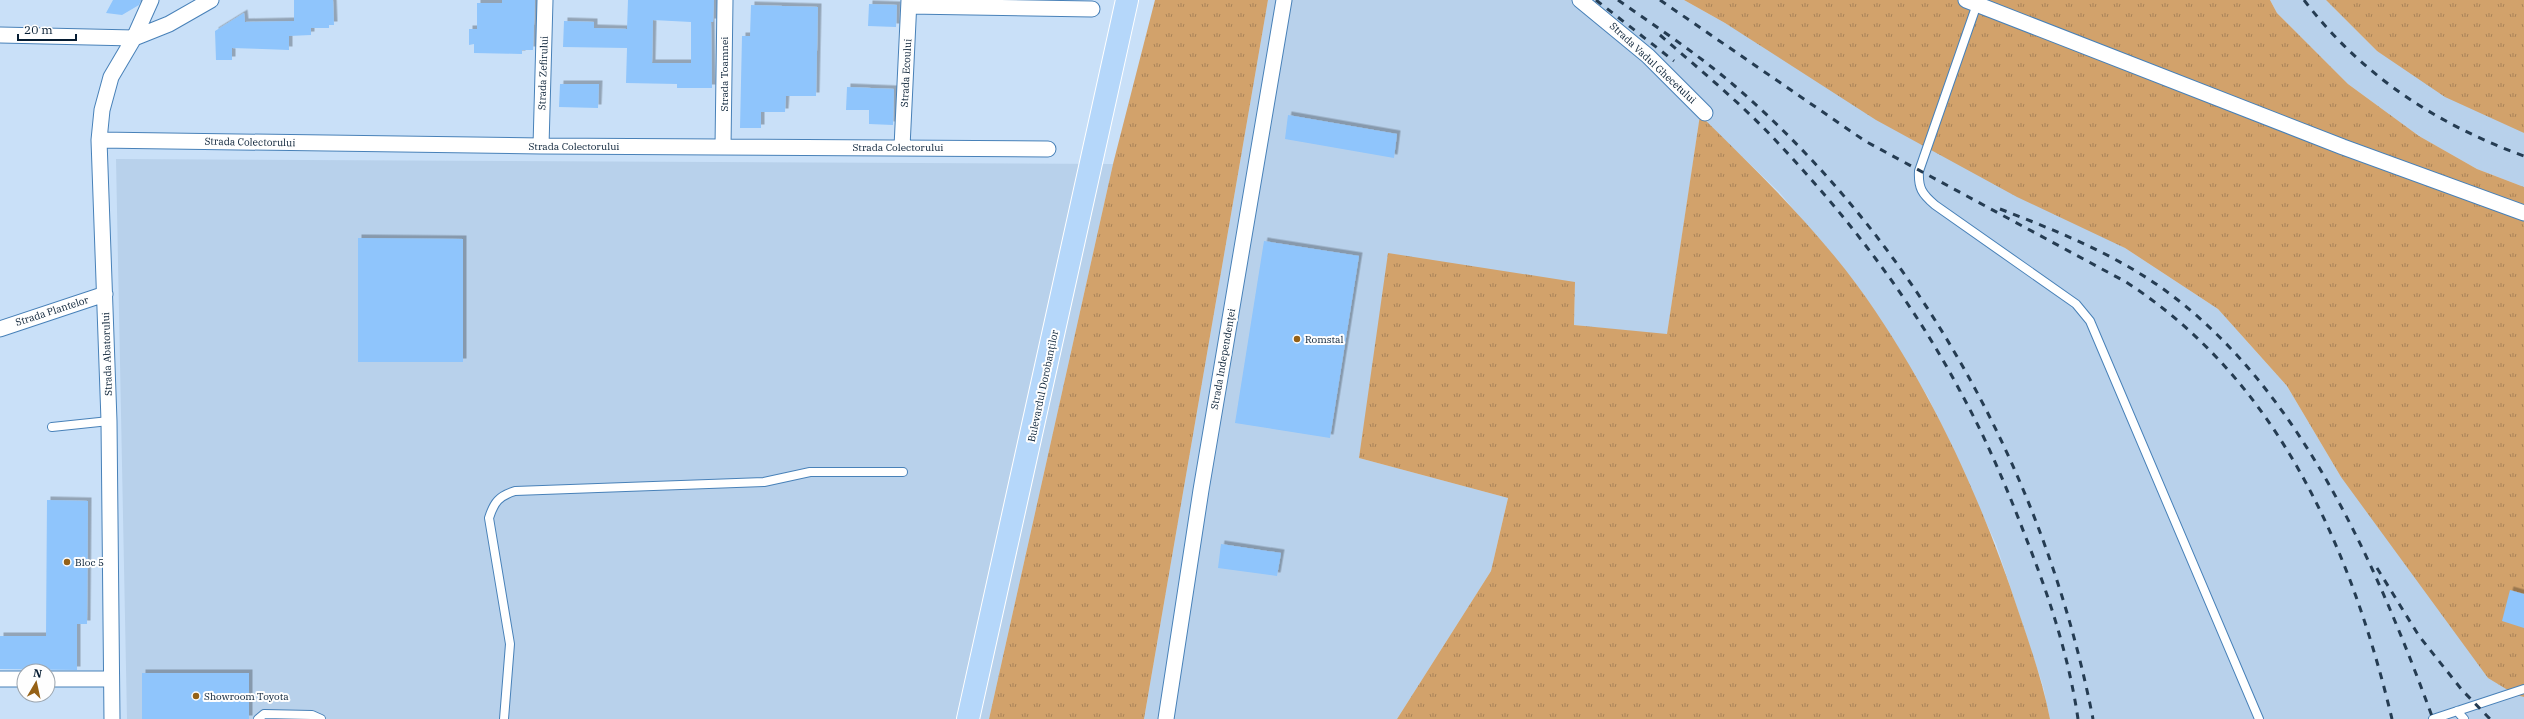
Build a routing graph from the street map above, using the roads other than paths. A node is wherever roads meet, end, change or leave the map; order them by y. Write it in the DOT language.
graph roads {
  1 [pos="151,0"];
  2 [pos="211,0"];
  3 [pos="545,0"];
  4 [pos="725,0"];
  5 [pos="1127,0"];
  6 [pos="1284,0"];
  7 [pos="1580,0"];
  8 [pos="1971,2"];
  9 [pos="909,3"];
  10 [pos="1092,9"];
  11 [pos="0,35"];
  12 [pos="134,38"];
  13 [pos="1706,113"];
  14 [pos="99,140"];
  15 [pos="541,146"];
  16 [pos="724,147"];
  17 [pos="902,147"];
  18 [pos="1048,148"];
  19 [pos="2524,213"];
  20 [pos="105,294"];
  21 [pos="0,329"];
  22 [pos="109,421"];
  23 [pos="52,427"];
  24 [pos="903,472"];
  25 [pos="0,679"];
  26 [pos="16,679"];
  27 [pos="56,679"];
  28 [pos="111,679"];
  29 [pos="2524,689"];
  30 [pos="2457,711"];
  31 [pos="112,719"];
  32 [pos="258,719"];
  33 [pos="321,719"];
  34 [pos="504,719"];
  35 [pos="968,719"];
  36 [pos="1166,719"];
  37 [pos="2259,719"];
  38 [pos="2433,719"];
  39 [pos="2464,719"];
  1 -- 12 [label="street, Strada Abatorului"];
  2 -- 12 [label="street"];
  3 -- 15 [label="street, Strada Zefirului"];
  4 -- 16 [label="street, Strada Toamnei"];
  5 -- 35 [label="main road, Bulevardul Dorobanților"];
  6 -- 36 [label="street, Strada Independenței"];
  7 -- 13 [label="street, Strada Vadul Ghecetului"];
  8 -- 19 [label="street"];
  8 -- 37 [label="lane"];
  9 -- 10 [label="street"];
  9 -- 17 [label="street, Strada Ecoului"];
  11 -- 12 [label="street"];
  12 -- 14 [label="street, Strada Abatorului"];
  14 -- 15 [label="street, Strada Colectorului"];
  14 -- 20 [label="street, Strada Abatorului"];
  15 -- 16 [label="street, Strada Colectorului"];
  16 -- 17 [label="street, Strada Colectorului"];
  17 -- 18 [label="street, Strada Colectorului"];
  20 -- 21 [label="street, Strada Plantelor"];
  20 -- 22 [label="street, Strada Abatorului"];
  22 -- 23 [label="lane"];
  22 -- 28 [label="street, Strada Abatorului"];
  24 -- 34 [label="lane"];
  25 -- 26 [label="street"];
  27 -- 28 [label="street"];
  28 -- 31 [label="street, Strada Abatorului"];
  29 -- 30 [label="lane"];
  30 -- 38 [label="lane"];
  30 -- 39 [label="lane"];
  32 -- 33 [label="lane"];
}
